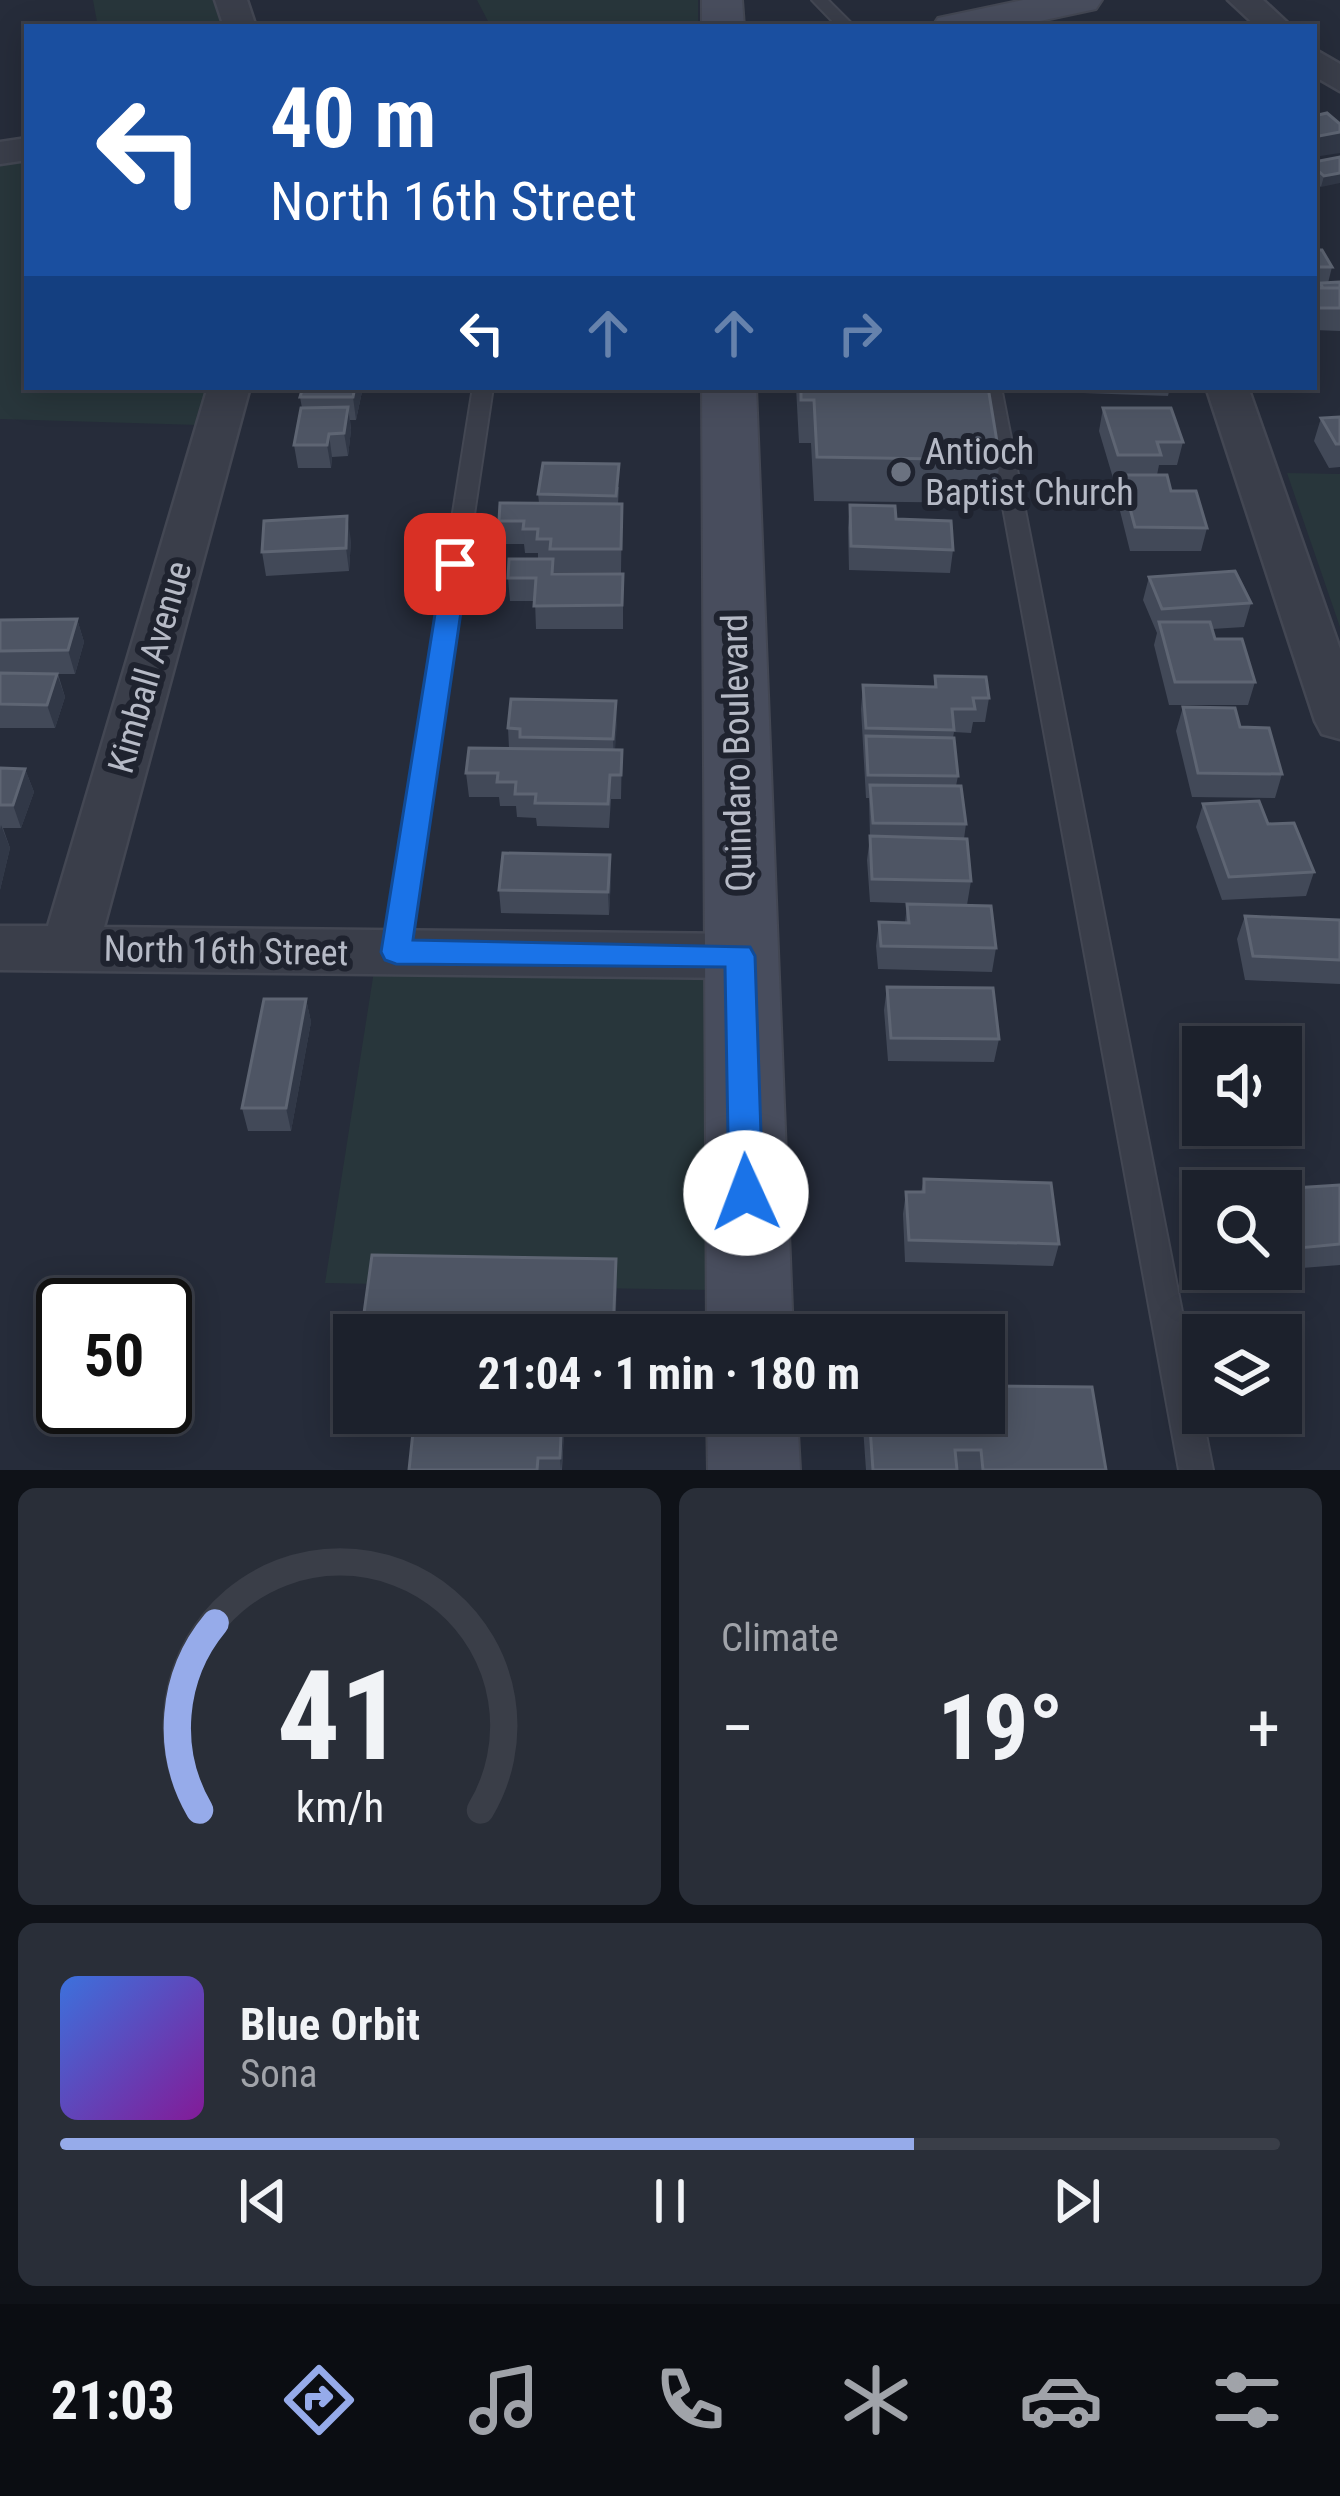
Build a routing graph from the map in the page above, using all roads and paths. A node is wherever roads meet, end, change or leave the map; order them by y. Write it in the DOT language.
graph roads {
  1 [pos="819,0"];
  2 [pos="1082,0"];
  3 [pos="1244,0"];
  4 [pos="1008,23"];
  5 [pos="844,24"];
  6 [pos="1272,24"];
  7 [pos="1317,62"];
  8 [pos="1340,81"];
  9 [pos="228,390"];
  10 [pos="483,390"];
  11 [pos="729,390"];
  12 [pos="992,390"];
  13 [pos="1228,390"];
  14 [pos="1340,721"];
  15 [pos="0,948"];
  16 [pos="70,948"];
  17 [pos="396,952"];
  18 [pos="740,956"];
  19 [pos="749,1314"];
  20 [pos="753,1434"];
  21 [pos="754,1470"];
  22 [pos="1196,1470"];
  1 -- 5 [label="lane"];
  2 -- 4 [label="main road"];
  3 -- 6 [label="street"];
  7 -- 8 [label="street"];
  9 -- 16 [label="street, Kimball Avenue"];
  10 -- 17 [label="lane"];
  11 -- 18 [label="main road, Quindaro Boulevard"];
  12 -- 22 [label="lane"];
  13 -- 14 [label="street"];
  15 -- 16 [label="street, North 16th Street"];
  16 -- 17 [label="street, North 16th Street"];
  17 -- 18 [label="street, North 16th Street"];
  18 -- 19 [label="main road, Quindaro Boulevard"];
  20 -- 21 [label="main road"];
}
